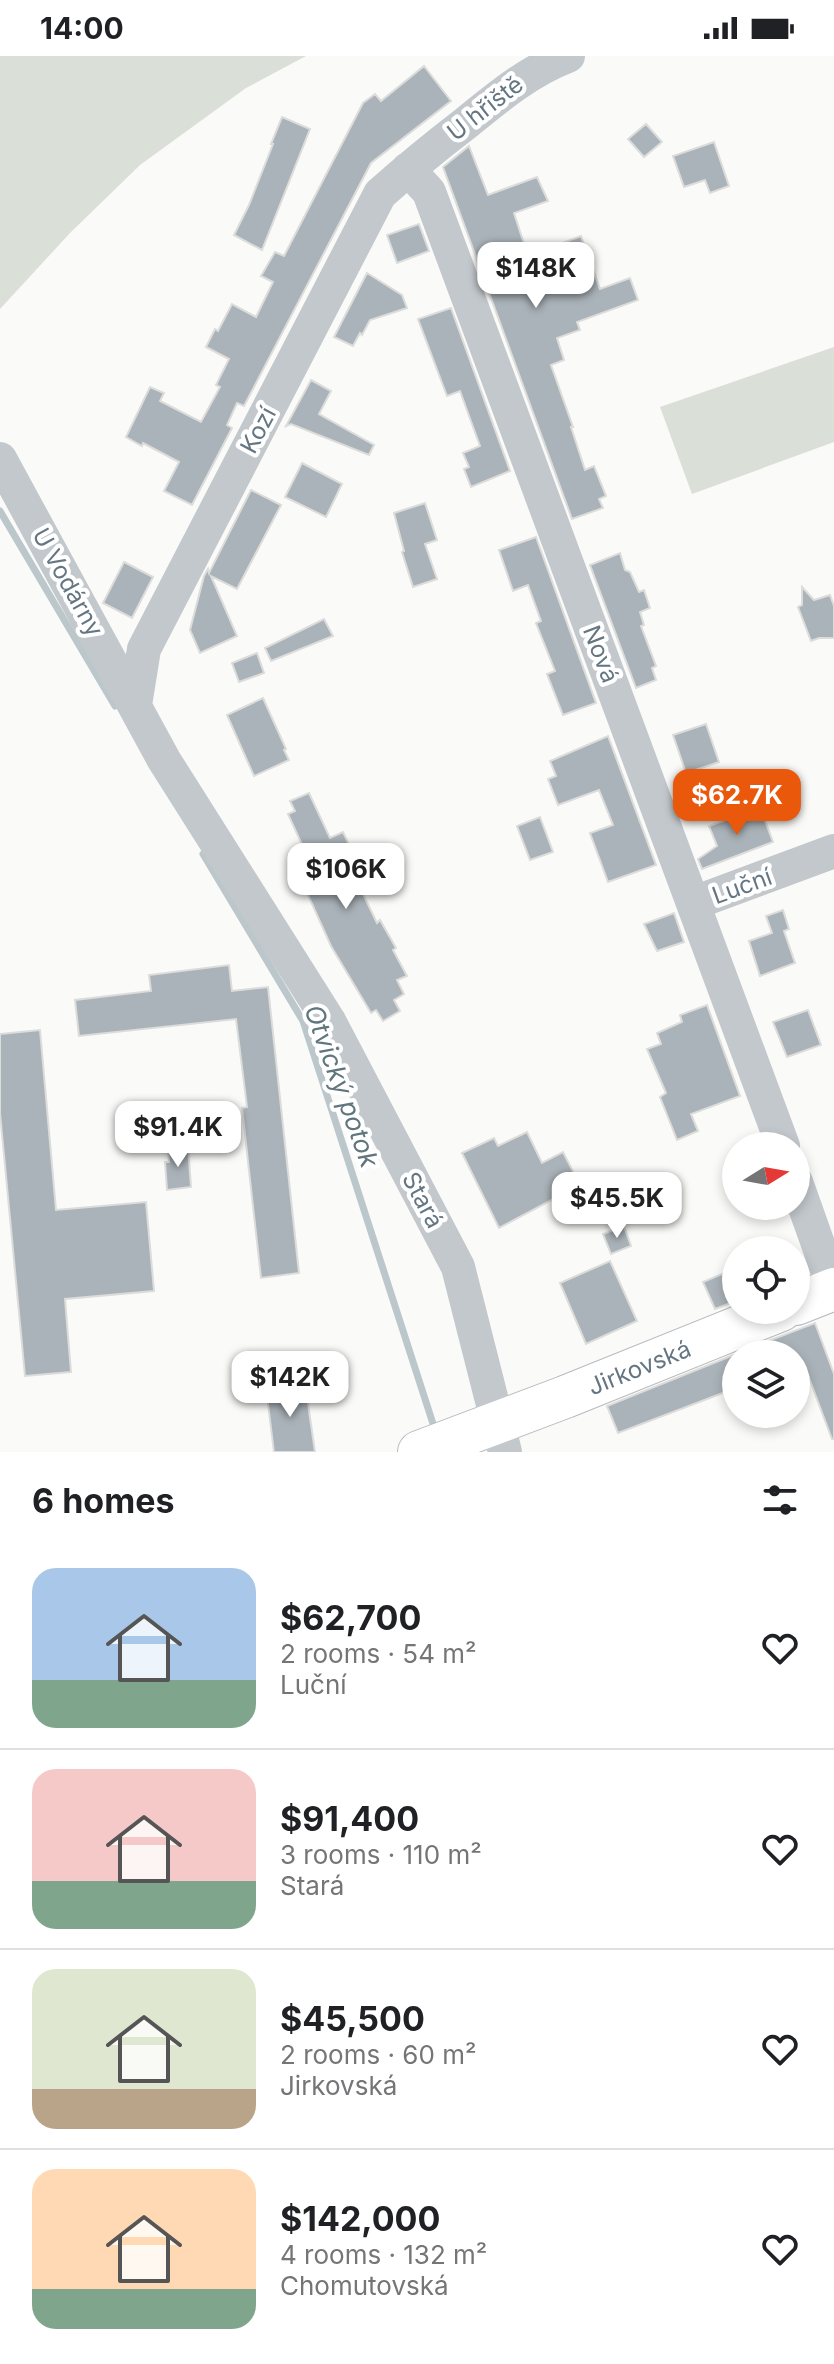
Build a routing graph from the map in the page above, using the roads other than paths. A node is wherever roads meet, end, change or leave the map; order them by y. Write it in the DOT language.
graph roads {
  1 [pos="568,56"];
  2 [pos="408,169"];
  3 [pos="0,459"];
  4 [pos="135,705"];
  5 [pos="834,851"];
  6 [pos="694,903"];
  7 [pos="778,1132"];
  8 [pos="809,1220"];
  9 [pos="834,1289"];
  10 [pos="810,1298"];
  11 [pos="749,1324"];
  12 [pos="489,1437"];
  13 [pos="423,1451"];
  1 -- 2 [label="street, U hřiště"];
  2 -- 4 [label="street, Kozí"];
  2 -- 6 [label="street, Nová"];
  3 -- 4 [label="street, U Vodárny"];
  4 -- 12 [label="street, Stará"];
  5 -- 6 [label="street, Luční"];
  6 -- 7 [label="street, Nová"];
  8 -- 9 [label="street"];
  9 -- 10 [label="main road"];
  11 -- 12 [label="main road, Jirkovská"];
  12 -- 13 [label="main road, Jirkovská"];
}
